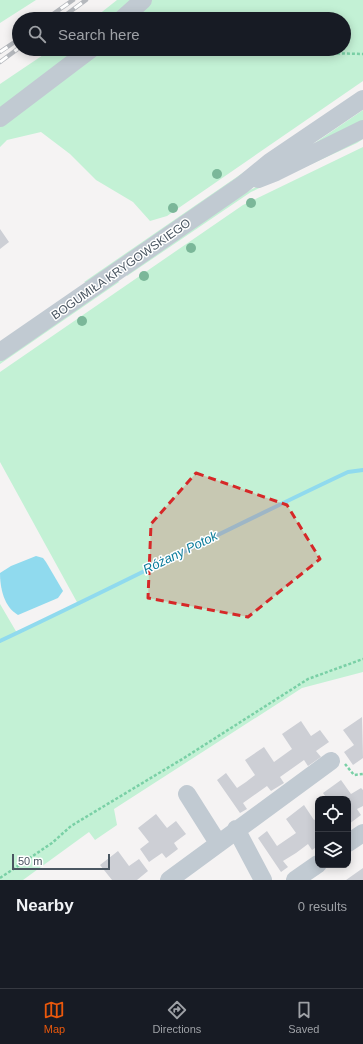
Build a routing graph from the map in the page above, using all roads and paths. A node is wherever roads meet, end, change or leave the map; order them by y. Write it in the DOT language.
graph roads {
  1 [pos="143,0"];
  2 [pos="130,12"];
  3 [pos="351,54"];
  4 [pos="363,54"];
  5 [pos="82,56"];
  6 [pos="363,99"];
  7 [pos="0,118"];
  8 [pos="363,129"];
  9 [pos="242,185"];
  10 [pos="0,352"];
  11 [pos="363,659"];
  12 [pos="331,761"];
  13 [pos="187,794"];
  14 [pos="236,830"];
  15 [pos="363,833"];
  16 [pos="351,842"];
  17 [pos="218,843"];
  18 [pos="315,866"];
  19 [pos="0,878"];
  20 [pos="169,880"];
  21 [pos="263,880"];
  22 [pos="295,880"];
  1 -- 2 [label="street"];
  3 -- 4 [label="path"];
  5 -- 7 [label="street"];
  6 -- 9 [label="street, BOGUMIŁA KRYGOWSKIEGO"];
  8 -- 9 [label="street, BOGUMIŁA KRYGOWSKIEGO"];
  9 -- 10 [label="street, BOGUMIŁA KRYGOWSKIEGO"];
  11 -- 19 [label="path"];
  12 -- 14 [label="street"];
  13 -- 17 [label="street"];
  14 -- 17 [label="street"];
  14 -- 21 [label="street"];
  15 -- 16 [label="street"];
  17 -- 20 [label="street"];
  18 -- 22 [label="street"];
}
